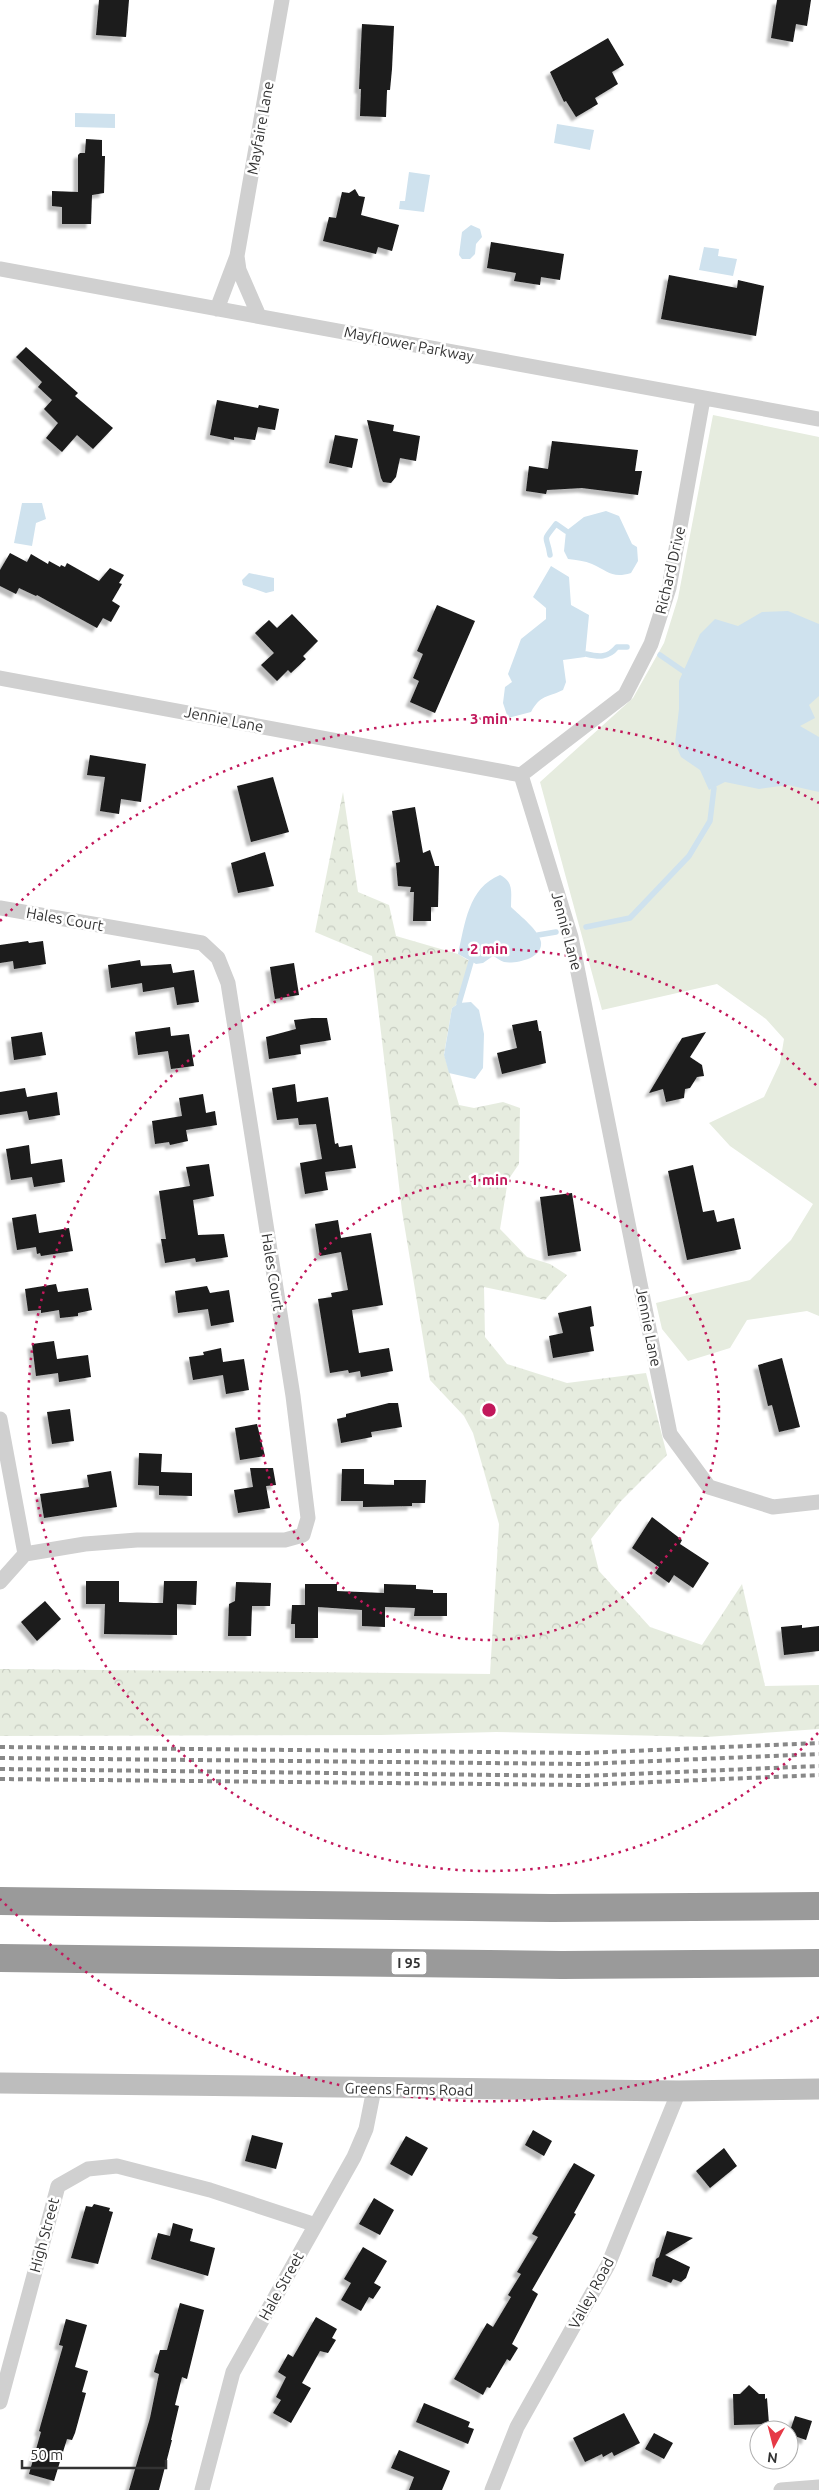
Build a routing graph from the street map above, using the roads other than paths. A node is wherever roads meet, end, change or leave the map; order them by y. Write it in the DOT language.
graph roads {
  1 [pos="282,0"];
  2 [pos="237,256"];
  3 [pos="0,269"];
  4 [pos="217,309"];
  5 [pos="259,316"];
  6 [pos="703,399"];
  7 [pos="819,419"];
  8 [pos="0,678"];
  9 [pos="521,775"];
  10 [pos="0,908"];
  11 [pos="0,1419"];
  12 [pos="819,1502"];
  13 [pos="25,1554"];
  14 [pos="0,1582"];
  15 [pos="0,1901"];
  16 [pos="819,1906"];
  17 [pos="0,1958"];
  18 [pos="819,1963"];
  19 [pos="0,2084"];
  20 [pos="374,2089"];
  21 [pos="819,2089"];
  22 [pos="679,2091"];
  23 [pos="316,2225"];
  24 [pos="0,2402"];
  25 [pos="819,2487"];
  26 [pos="202,2490"];
  27 [pos="492,2490"];
  28 [pos="781,2490"];
  1 -- 2 [label="street, Mayfaire Lane"];
  2 -- 4 [label="street, Mayfaire Lane"];
  2 -- 5 [label="street, Mayfaire Lane"];
  3 -- 4 [label="street, Mayflower Parkway"];
  4 -- 5 [label="street, Mayflower Parkway"];
  5 -- 6 [label="street, Mayflower Parkway"];
  6 -- 7 [label="street, Mayflower Parkway"];
  6 -- 9 [label="street, Richard Drive"];
  8 -- 9 [label="street, Jennie Lane"];
  9 -- 12 [label="street, Jennie Lane"];
  10 -- 13 [label="street, Hales Court"];
  11 -- 13 [label="street"];
  13 -- 14 [label="street"];
  15 -- 16 [label="highway"];
  17 -- 18 [label="highway, I 95"];
  19 -- 20 [label="main road, Greens Farms Road"];
  20 -- 22 [label="main road, Greens Farms Road"];
  20 -- 23 [label="street, Hale Street"];
  21 -- 22 [label="main road, Greens Farms Road"];
  22 -- 27 [label="street, Valley Road"];
  23 -- 24 [label="street, High Street"];
  23 -- 26 [label="street, Hale Street"];
  25 -- 28 [label="street"];
}
